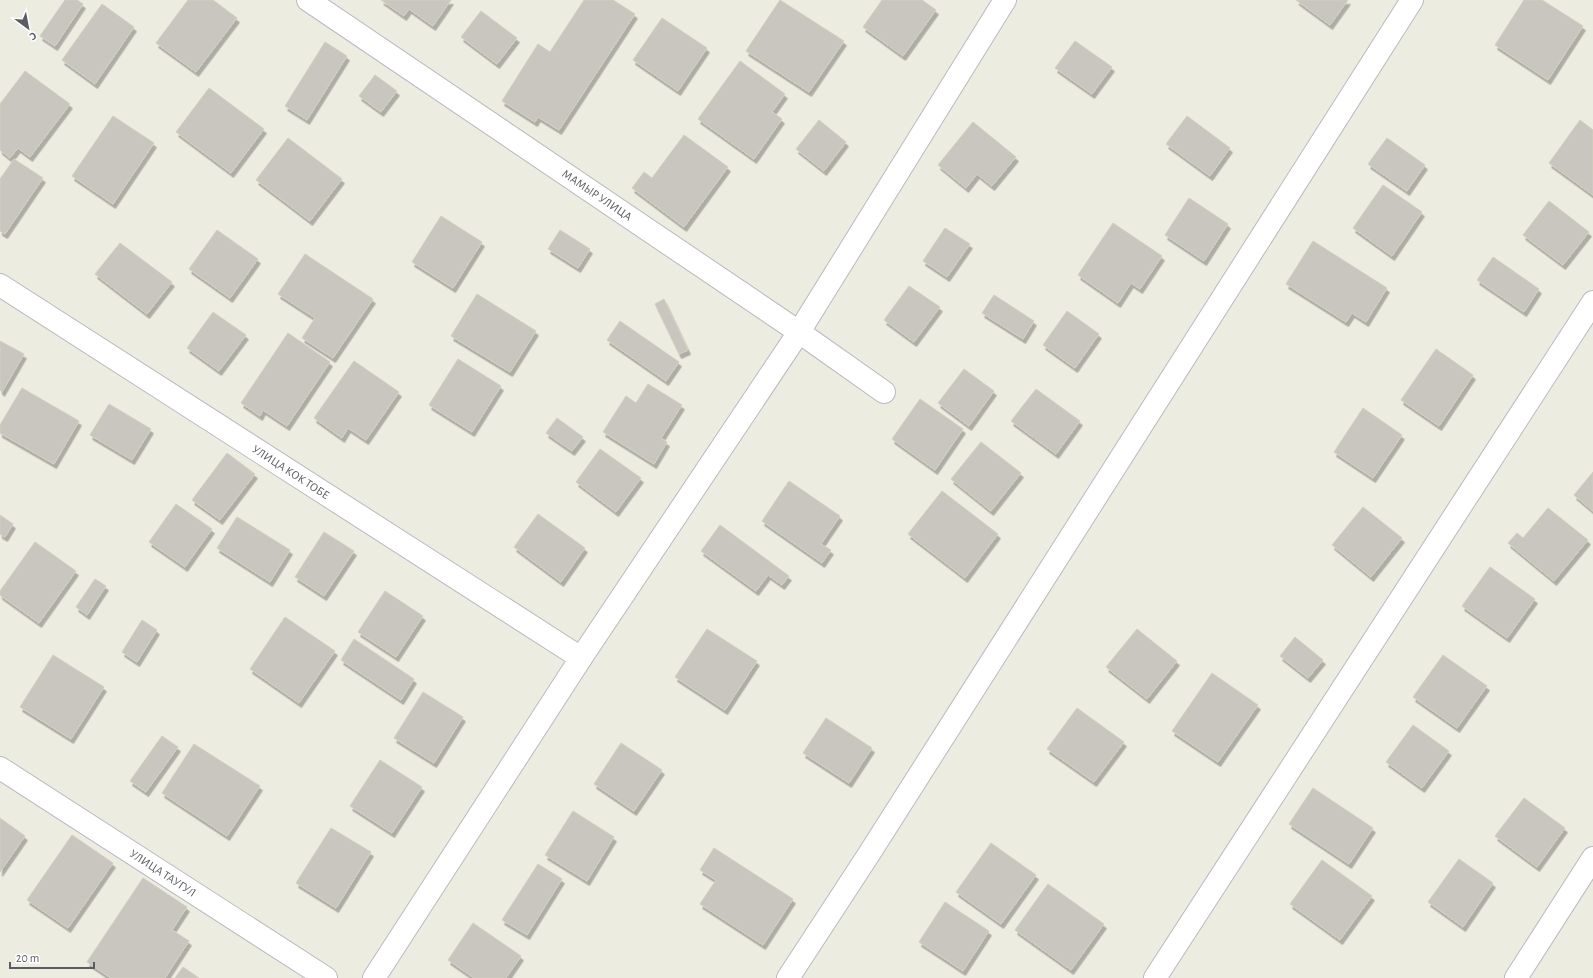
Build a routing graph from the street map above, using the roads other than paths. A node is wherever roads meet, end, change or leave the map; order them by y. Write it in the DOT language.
graph roads {
  1 [pos="308,0"];
  2 [pos="1005,0"];
  3 [pos="1412,0"];
  4 [pos="0,285"];
  5 [pos="1593,302"];
  6 [pos="799,332"];
  7 [pos="884,392"];
  8 [pos="581,658"];
  9 [pos="0,768"];
  10 [pos="1593,858"];
  11 [pos="326,978"];
  12 [pos="374,978"];
  13 [pos="788,978"];
  14 [pos="1155,978"];
  15 [pos="1516,978"];
  1 -- 6 [label="street, МАМЫР УЛИЦА"];
  2 -- 6 [label="street"];
  3 -- 13 [label="street"];
  4 -- 8 [label="street, УЛИЦА КОК ТОБЕ"];
  5 -- 14 [label="street"];
  6 -- 7 [label="street, МАМЫР УЛИЦА"];
  6 -- 8 [label="street"];
  8 -- 12 [label="street"];
  9 -- 11 [label="street, УЛИЦА ТАУГУЛ"];
  10 -- 15 [label="street"];
}
